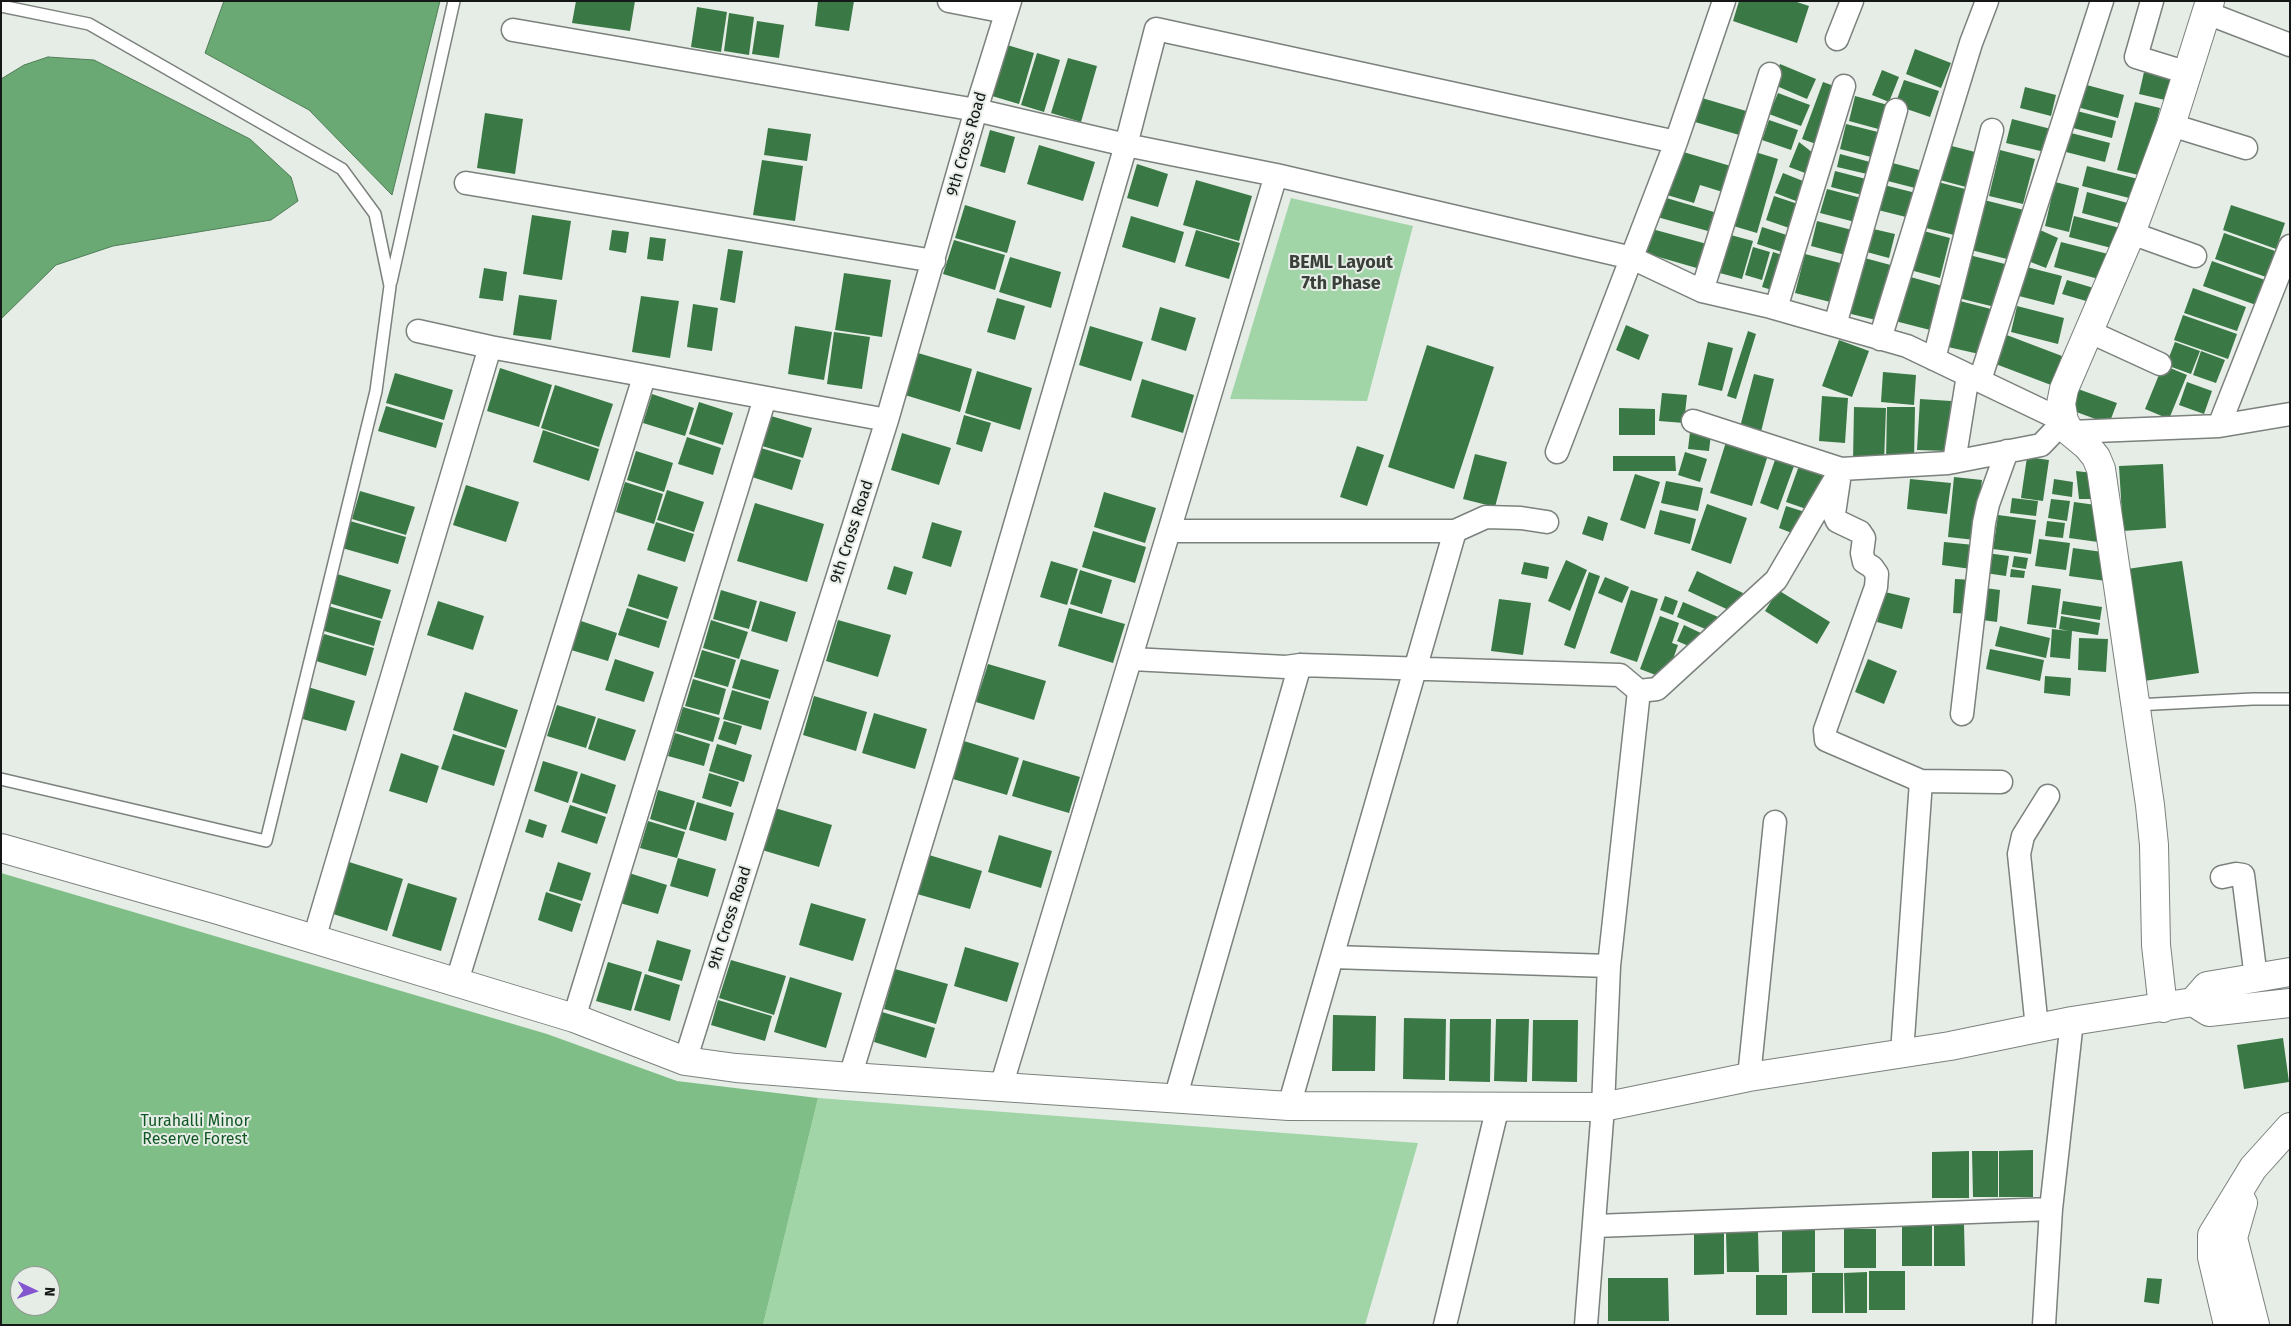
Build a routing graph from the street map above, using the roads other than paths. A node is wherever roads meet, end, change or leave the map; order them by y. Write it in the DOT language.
graph roads {
  1 [pos="454,1"];
  2 [pos="949,1"];
  3 [pos="1724,1"];
  4 [pos="1852,1"];
  5 [pos="1987,1"];
  6 [pos="2102,1"];
  7 [pos="2152,1"];
  8 [pos="1,6"];
  9 [pos="1008,6"];
  10 [pos="2209,7"];
  11 [pos="513,30"];
  12 [pos="1837,38"];
  13 [pos="2290,45"];
  14 [pos="2188,73"];
  15 [pos="1770,74"];
  16 [pos="1844,86"];
  17 [pos="976,110"];
  18 [pos="1896,110"];
  19 [pos="2171,125"];
  20 [pos="1992,130"];
  21 [pos="1676,142"];
  22 [pos="1126,145"];
  23 [pos="2246,148"];
  24 [pos="1276,175"];
  25 [pos="466,183"];
  26 [pos="2131,233"];
  27 [pos="2290,246"];
  28 [pos="2195,256"];
  29 [pos="1632,258"];
  30 [pos="934,261"];
  31 [pos="390,286"];
  32 [pos="1702,291"];
  33 [pos="1776,308"];
  34 [pos="1835,326"];
  35 [pos="418,331"];
  36 [pos="2088,331"];
  37 [pos="1880,339"];
  38 [pos="490,347"];
  39 [pos="1934,359"];
  40 [pos="2160,364"];
  41 [pos="644,377"];
  42 [pos="1974,377"];
  43 [pos="765,398"];
  44 [pos="2290,414"];
  45 [pos="887,420"];
  46 [pos="1693,421"];
  47 [pos="2219,426"];
  48 [pos="2067,427"];
  49 [pos="2007,451"];
  50 [pos="1557,452"];
  51 [pos="1954,462"];
  52 [pos="1841,469"];
  53 [pos="1547,522"];
  54 [pos="1169,531"];
  55 [pos="1455,531"];
  56 [pos="1132,659"];
  57 [pos="1300,665"];
  58 [pos="1416,670"];
  59 [pos="1639,691"];
  60 [pos="2290,699"];
  61 [pos="2135,705"];
  62 [pos="1962,714"];
  63 [pos="1,779"];
  64 [pos="1921,781"];
  65 [pos="2001,782"];
  66 [pos="2048,796"];
  67 [pos="1775,822"];
  68 [pos="1,848"];
  69 [pos="2222,877"];
  70 [pos="314,939"];
  71 [pos="1333,957"];
  72 [pos="1609,966"];
  73 [pos="2256,978"];
  74 [pos="456,981"];
  75 [pos="2288,981"];
  76 [pos="2193,1002"];
  77 [pos="2290,1003"];
  78 [pos="2163,1008"];
  79 [pos="574,1018"];
  80 [pos="2072,1021"];
  81 [pos="2037,1028"];
  82 [pos="1902,1053"];
  83 [pos="685,1061"];
  84 [pos="850,1077"];
  85 [pos="1749,1077"];
  86 [pos="1001,1087"];
  87 [pos="1175,1099"];
  88 [pos="1290,1106"];
  89 [pos="1498,1106"];
  90 [pos="1603,1107"];
  91 [pos="2290,1127"];
  92 [pos="2253,1168"];
  93 [pos="2051,1209"];
  94 [pos="1595,1226"];
  95 [pos="1445,1325"];
  96 [pos="1586,1325"];
  97 [pos="2044,1325"];
  98 [pos="2228,1325"];
  99 [pos="2255,1325"];
  1 -- 31 [label="lane"];
  2 -- 9 [label="street"];
  3 -- 21 [label="street"];
  4 -- 12 [label="street"];
  5 -- 37 [label="street"];
  6 -- 42 [label="street"];
  7 -- 14 [label="street"];
  8 -- 31 [label="lane"];
  9 -- 17 [label="street, 9th Cross Road"];
  10 -- 13 [label="street"];
  10 -- 14 [label="street"];
  11 -- 17 [label="street"];
  14 -- 19 [label="street"];
  15 -- 32 [label="street"];
  16 -- 33 [label="street"];
  17 -- 22 [label="street"];
  17 -- 30 [label="street, 9th Cross Road"];
  18 -- 34 [label="street"];
  19 -- 23 [label="street"];
  19 -- 26 [label="street"];
  20 -- 39 [label="street"];
  21 -- 22 [label="street"];
  21 -- 29 [label="street"];
  22 -- 24 [label="street"];
  22 -- 84 [label="street"];
  24 -- 29 [label="street"];
  24 -- 54 [label="street"];
  25 -- 30 [label="street"];
  26 -- 28 [label="street"];
  26 -- 36 [label="street"];
  27 -- 47 [label="street"];
  29 -- 32 [label="street"];
  29 -- 50 [label="street"];
  30 -- 45 [label="street, 9th Cross Road"];
  31 -- 63 [label="lane"];
  32 -- 33 [label="street"];
  33 -- 34 [label="street"];
  34 -- 37 [label="street"];
  35 -- 38 [label="street"];
  36 -- 40 [label="street"];
  36 -- 48 [label="street"];
  37 -- 39 [label="street"];
  38 -- 41 [label="street"];
  38 -- 70 [label="street"];
  39 -- 42 [label="street"];
  41 -- 43 [label="street"];
  41 -- 74 [label="street"];
  42 -- 48 [label="street"];
  42 -- 51 [label="street"];
  43 -- 45 [label="street"];
  43 -- 79 [label="street"];
  44 -- 47 [label="street"];
  45 -- 83 [label="street, 9th Cross Road"];
  46 -- 52 [label="street"];
  47 -- 48 [label="street"];
  48 -- 49 [label="street"];
  48 -- 61 [label="street"];
  49 -- 51 [label="street"];
  49 -- 62 [label="street"];
  51 -- 52 [label="street"];
  52 -- 59 [label="street"];
  52 -- 64 [label="street"];
  53 -- 55 [label="street"];
  54 -- 55 [label="street"];
  54 -- 56 [label="street"];
  55 -- 58 [label="street"];
  56 -- 57 [label="street"];
  56 -- 86 [label="street"];
  57 -- 58 [label="street"];
  57 -- 87 [label="street"];
  58 -- 59 [label="street"];
  58 -- 71 [label="street"];
  59 -- 72 [label="street"];
  60 -- 61 [label="lane"];
  61 -- 78 [label="street"];
  64 -- 65 [label="street"];
  64 -- 82 [label="street"];
  66 -- 81 [label="street"];
  67 -- 85 [label="street"];
  68 -- 70 [label="street"];
  69 -- 73 [label="street"];
  70 -- 74 [label="street"];
  71 -- 72 [label="street"];
  71 -- 88 [label="street"];
  72 -- 90 [label="street"];
  73 -- 75 [label="street"];
  73 -- 76 [label="street"];
  74 -- 79 [label="street"];
  76 -- 77 [label="street"];
  76 -- 78 [label="street"];
  78 -- 80 [label="street"];
  79 -- 83 [label="street"];
  80 -- 81 [label="street"];
  80 -- 93 [label="street"];
  81 -- 82 [label="street"];
  82 -- 85 [label="street"];
  83 -- 84 [label="street"];
  84 -- 86 [label="street"];
  85 -- 90 [label="street"];
  86 -- 87 [label="street"];
  87 -- 88 [label="street"];
  88 -- 89 [label="street"];
  89 -- 90 [label="street"];
  89 -- 95 [label="street"];
  90 -- 94 [label="street"];
  91 -- 92 [label="street"];
  92 -- 98 [label="street"];
  92 -- 99 [label="street"];
  93 -- 94 [label="street"];
  93 -- 97 [label="street"];
  94 -- 96 [label="street"];
}
